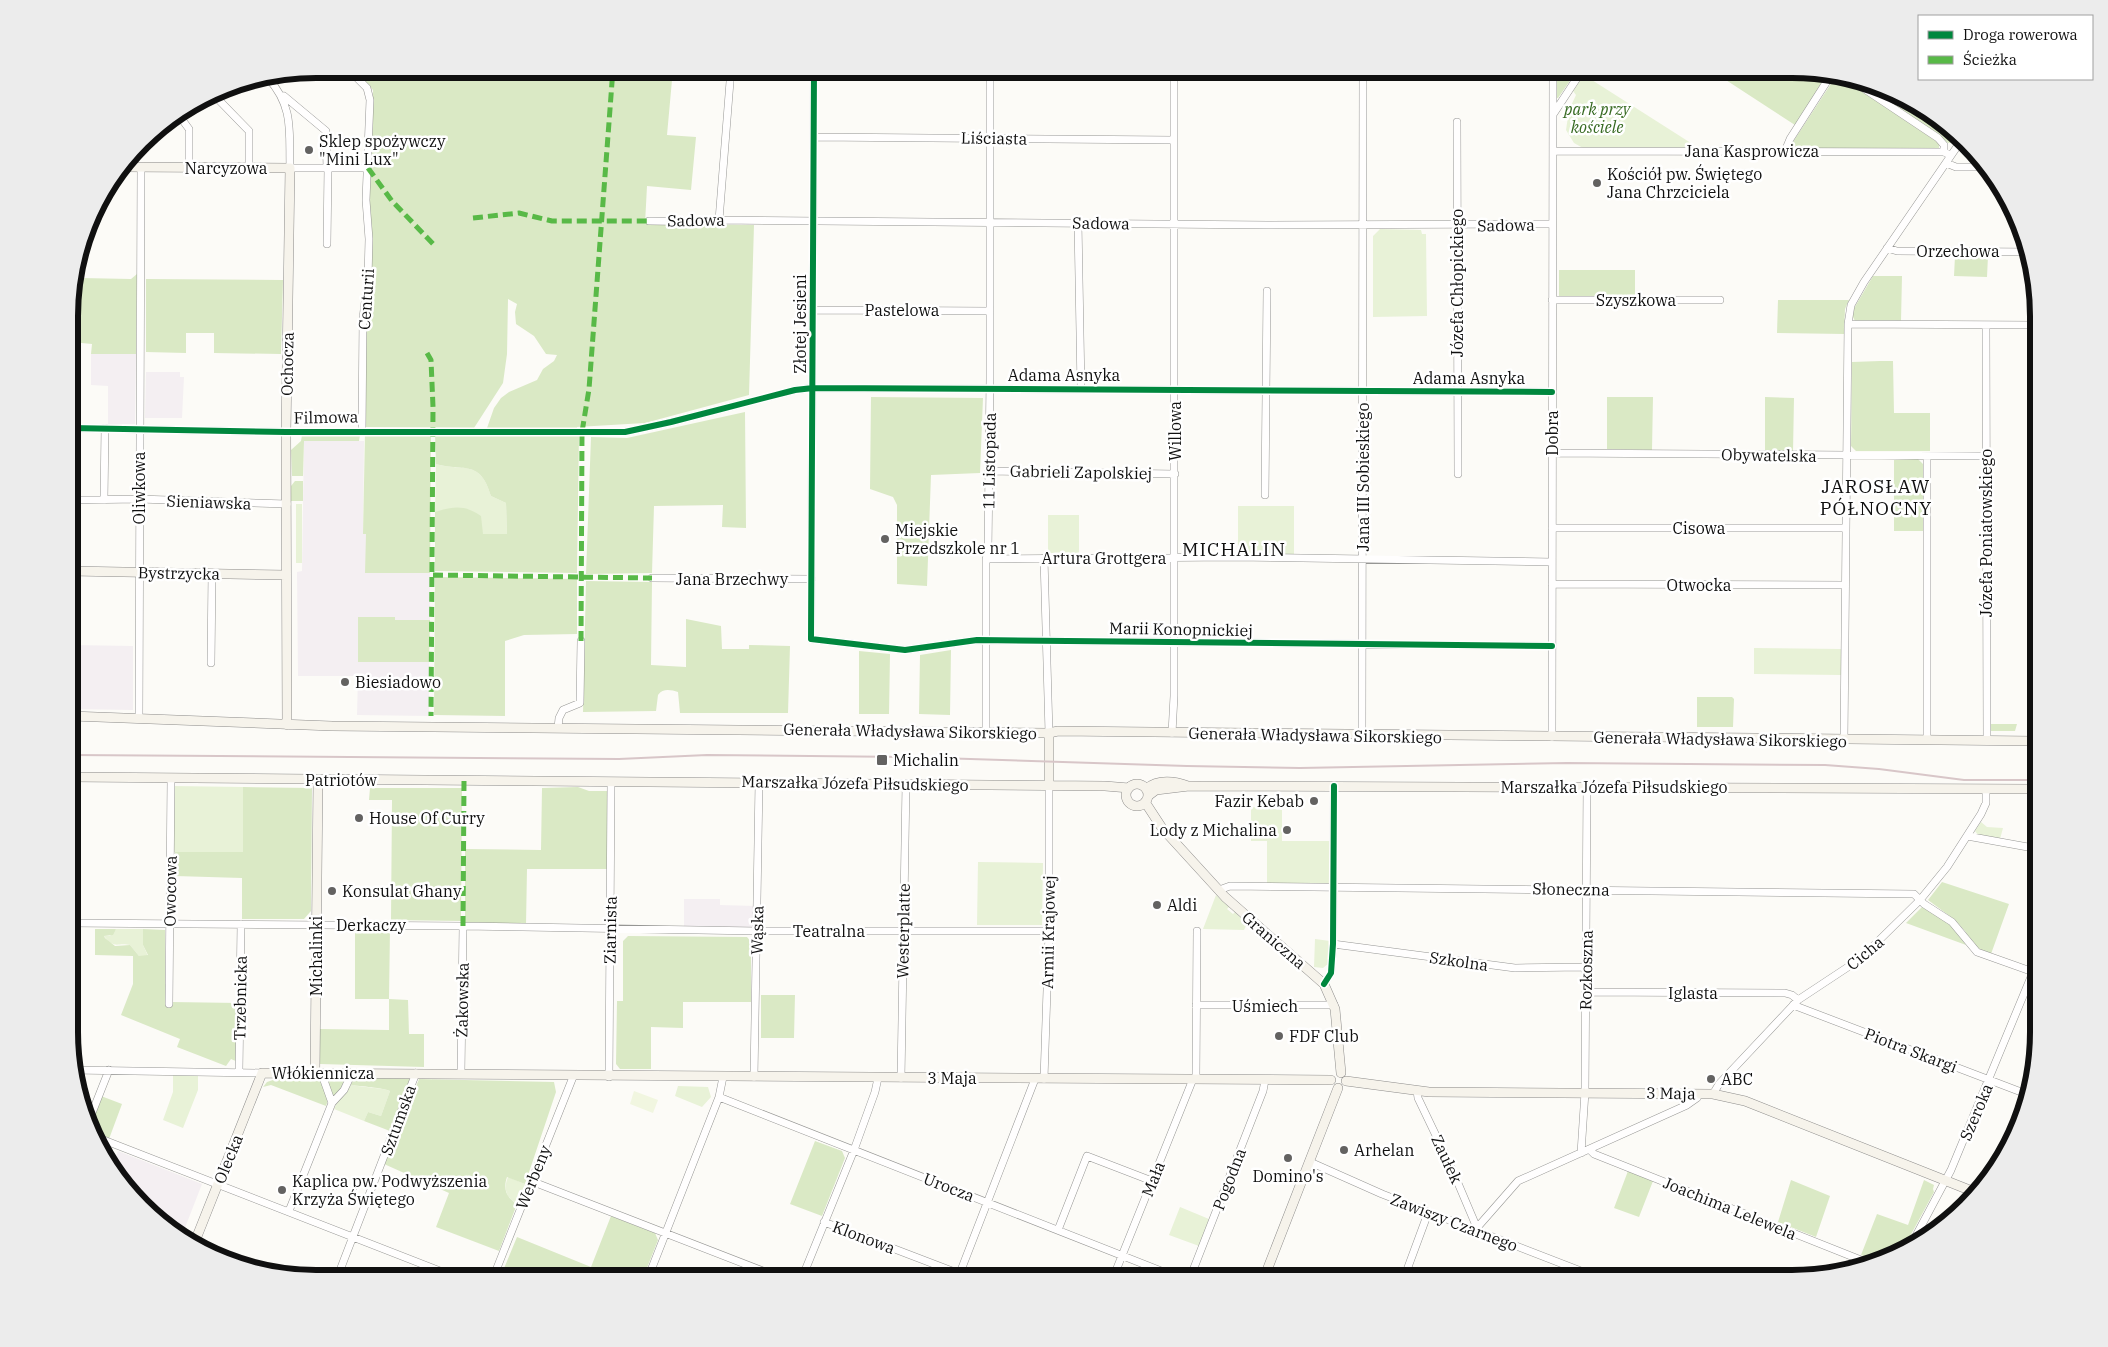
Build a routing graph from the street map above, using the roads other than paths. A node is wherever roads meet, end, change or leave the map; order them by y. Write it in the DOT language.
graph roads {
  1 [pos="356,78"];
  2 [pos="731,78"];
  3 [pos="814,78"];
  4 [pos="990,78"];
  5 [pos="1174,78"];
  6 [pos="1363,78"];
  7 [pos="1553,78"];
  8 [pos="1577,78"];
  9 [pos="1827,81"];
  10 [pos="271,82"];
  11 [pos="1864,89"];
  12 [pos="281,94"];
  13 [pos="218,99"];
  14 [pos="1553,113"];
  15 [pos="182,119"];
  16 [pos="1457,122"];
  17 [pos="815,137"];
  18 [pos="990,138"];
  19 [pos="1174,140"];
  20 [pos="1957,144"];
  21 [pos="1785,150"];
  22 [pos="1553,151"];
  23 [pos="1947,154"];
  24 [pos="1946,163"];
  25 [pos="130,167"];
  26 [pos="189,167"];
  27 [pos="141,168"];
  28 [pos="249,168"];
  29 [pos="290,168"];
  30 [pos="328,168"];
  31 [pos="368,168"];
  32 [pos="1978,168"];
  33 [pos="719,220"];
  34 [pos="649,221"];
  35 [pos="814,221"];
  36 [pos="990,222"];
  37 [pos="1078,223"];
  38 [pos="1174,224"];
  39 [pos="1552,224"];
  40 [pos="1363,225"];
  41 [pos="1457,225"];
  42 [pos="327,244"];
  43 [pos="1886,248"];
  44 [pos="2021,252"];
  45 [pos="1267,291"];
  46 [pos="1552,300"];
  47 [pos="1720,300"];
  48 [pos="813,310"];
  49 [pos="990,311"];
  50 [pos="1848,324"];
  51 [pos="1986,325"];
  52 [pos="2030,325"];
  53 [pos="813,388"];
  54 [pos="1081,388"];
  55 [pos="990,389"];
  56 [pos="1175,389"];
  57 [pos="1266,390"];
  58 [pos="1363,390"];
  59 [pos="1458,392"];
  60 [pos="1552,392"];
  61 [pos="78,428"];
  62 [pos="105,428"];
  63 [pos="140,428"];
  64 [pos="362,430"];
  65 [pos="286,432"];
  66 [pos="582,432"];
  67 [pos="1552,453"];
  68 [pos="1847,456"];
  69 [pos="1927,456"];
  70 [pos="1986,456"];
  71 [pos="988,471"];
  72 [pos="1175,474"];
  73 [pos="1458,474"];
  74 [pos="1265,495"];
  75 [pos="139,499"];
  76 [pos="78,500"];
  77 [pos="104,500"];
  78 [pos="287,504"];
  79 [pos="1552,528"];
  80 [pos="1846,528"];
  81 [pos="1044,558"];
  82 [pos="1175,558"];
  83 [pos="1362,558"];
  84 [pos="986,559"];
  85 [pos="1552,562"];
  86 [pos="78,571"];
  87 [pos="139,573"];
  88 [pos="212,573"];
  89 [pos="286,575"];
  90 [pos="652,578"];
  91 [pos="812,579"];
  92 [pos="1552,584"];
  93 [pos="1845,585"];
  94 [pos="811,639"];
  95 [pos="987,641"];
  96 [pos="1047,641"];
  97 [pos="581,642"];
  98 [pos="1174,643"];
  99 [pos="1363,644"];
  100 [pos="1552,646"];
  101 [pos="212,663"];
  102 [pos="78,716"];
  103 [pos="139,718"];
  104 [pos="287,725"];
  105 [pos="558,728"];
  106 [pos="986,732"];
  107 [pos="1049,733"];
  108 [pos="1172,733"];
  109 [pos="1362,735"];
  110 [pos="1552,737"];
  111 [pos="1844,740"];
  112 [pos="1927,740"];
  113 [pos="1986,741"];
  114 [pos="2030,741"];
  115 [pos="78,777"];
  116 [pos="171,779"];
  117 [pos="318,780"];
  118 [pos="611,783"];
  119 [pos="758,783"];
  120 [pos="906,784"];
  121 [pos="1050,785"];
  122 [pos="1334,786"];
  123 [pos="1587,786"];
  124 [pos="1986,789"];
  125 [pos="2030,789"];
  126 [pos="1128,792"];
  127 [pos="1144,798"];
  128 [pos="1967,836"];
  129 [pos="2030,847"];
  130 [pos="1334,888"];
  131 [pos="1587,889"];
  132 [pos="1219,890"];
  133 [pos="1920,900"];
  134 [pos="78,923"];
  135 [pos="169,923"];
  136 [pos="241,924"];
  137 [pos="317,925"];
  138 [pos="463,926"];
  139 [pos="610,928"];
  140 [pos="903,931"];
  141 [pos="1049,931"];
  142 [pos="1197,931"];
  143 [pos="757,932"];
  144 [pos="1333,944"];
  145 [pos="1585,967"];
  146 [pos="2030,971"];
  147 [pos="1324,984"];
  148 [pos="2030,987"];
  149 [pos="1586,992"];
  150 [pos="1796,1002"];
  151 [pos="169,1004"];
  152 [pos="1334,1004"];
  153 [pos="1196,1005"];
  154 [pos="81,1070"];
  155 [pos="109,1070"];
  156 [pos="239,1072"];
  157 [pos="318,1072"];
  158 [pos="352,1073"];
  159 [pos="416,1073"];
  160 [pos="262,1074"];
  161 [pos="461,1074"];
  162 [pos="573,1077"];
  163 [pos="609,1077"];
  164 [pos="724,1077"];
  165 [pos="754,1077"];
  166 [pos="1344,1077"];
  167 [pos="878,1078"];
  168 [pos="901,1078"];
  169 [pos="1040,1079"];
  170 [pos="1195,1079"];
  171 [pos="1265,1080"];
  172 [pos="1331,1080"];
  173 [pos="1989,1080"];
  174 [pos="1338,1088"];
  175 [pos="1418,1091"];
  176 [pos="1584,1092"];
  177 [pos="2022,1093"];
  178 [pos="1713,1094"];
  179 [pos="719,1096"];
  180 [pos="1697,1098"];
  181 [pos="332,1103"];
  182 [pos="92,1113"];
  183 [pos="104,1140"];
  184 [pos="854,1150"];
  185 [pos="1590,1150"];
  186 [pos="1581,1153"];
  187 [pos="1310,1162"];
  188 [pos="1946,1180"];
  189 [pos="531,1181"];
  190 [pos="1152,1182"];
  191 [pos="218,1185"];
  192 [pos="1970,1190"];
  193 [pos="988,1202"];
  194 [pos="289,1211"];
  195 [pos="1428,1213"];
  196 [pos="824,1222"];
  197 [pos="1476,1229"];
  198 [pos="1058,1230"];
  199 [pos="666,1233"];
  200 [pos="1917,1234"];
  201 [pos="353,1237"];
  202 [pos="197,1238"];
  203 [pos="1122,1256"];
  204 [pos="1860,1260"];
  205 [pos="340,1270"];
  206 [pos="438,1270"];
  207 [pos="496,1270"];
  208 [pos="651,1270"];
  209 [pos="761,1270"];
  210 [pos="805,1270"];
  211 [pos="944,1270"];
  212 [pos="961,1270"];
  213 [pos="1117,1270"];
  214 [pos="1158,1270"];
  215 [pos="1193,1270"];
  216 [pos="1267,1270"];
  217 [pos="1407,1270"];
  218 [pos="1579,1270"];
  1 -- 31 [label="street, Centurii"];
  2 -- 33 [label="street"];
  3 -- 17 [label="street, Złotej Jesieni"];
  4 -- 18 [label="street, 11 Listopada"];
  5 -- 19 [label="street, Willowa"];
  6 -- 40 [label="street, Jana III Sobieskiego"];
  7 -- 14 [label="street, Dobra"];
  8 -- 14 [label="street"];
  9 -- 21 [label="street"];
  10 -- 12 [label="street, Ochocza"];
  11 -- 23 [label="street"];
  12 -- 29 [label="street, Ochocza"];
  12 -- 30 [label="street, Ochocza"];
  13 -- 28 [label="street"];
  14 -- 22 [label="street, Dobra"];
  15 -- 26 [label="street"];
  16 -- 41 [label="street, Józefa Chłopickiego"];
  17 -- 18 [label="street, Liściasta"];
  17 -- 35 [label="street, Złotej Jesieni"];
  18 -- 19 [label="street, Liściasta"];
  18 -- 36 [label="street, 11 Listopada"];
  19 -- 38 [label="street, Willowa"];
  20 -- 23 [label="street"];
  21 -- 22 [label="street, Jana Kasprowicza"];
  21 -- 23 [label="street, Jana Kasprowicza"];
  22 -- 39 [label="street, Dobra"];
  23 -- 24 [label="street"];
  24 -- 32 [label="street"];
  24 -- 43 [label="street"];
  25 -- 27 [label="main road, Narcyzowa"];
  26 -- 27 [label="main road, Narcyzowa"];
  26 -- 28 [label="main road, Narcyzowa"];
  27 -- 63 [label="street, Oliwkowa"];
  28 -- 29 [label="main road, Narcyzowa"];
  29 -- 30 [label="street, Narcyzowa"];
  29 -- 65 [label="main road, Ochocza"];
  30 -- 31 [label="street, Narcyzowa"];
  30 -- 42 [label="street"];
  31 -- 64 [label="street, Centurii"];
  33 -- 34 [label="street, Sadowa"];
  33 -- 35 [label="street, Sadowa"];
  35 -- 36 [label="street, Sadowa"];
  35 -- 48 [label="street, Złotej Jesieni"];
  36 -- 37 [label="street, Sadowa"];
  36 -- 49 [label="street, 11 Listopada"];
  37 -- 38 [label="street, Sadowa"];
  37 -- 54 [label="street"];
  38 -- 40 [label="street, Sadowa"];
  38 -- 56 [label="street, Willowa"];
  39 -- 41 [label="street, Sadowa"];
  39 -- 46 [label="street, Dobra"];
  40 -- 41 [label="street, Sadowa"];
  40 -- 58 [label="street, Jana III Sobieskiego"];
  41 -- 59 [label="street, Józefa Chłopickiego"];
  43 -- 44 [label="street, Orzechowa"];
  43 -- 50 [label="street"];
  45 -- 57 [label="street"];
  46 -- 47 [label="street, Szyszkowa"];
  46 -- 60 [label="street, Dobra"];
  48 -- 49 [label="street, Pastelowa"];
  48 -- 53 [label="street, Złotej Jesieni"];
  49 -- 55 [label="street, 11 Listopada"];
  50 -- 51 [label="street"];
  50 -- 68 [label="street"];
  51 -- 52 [label="street"];
  51 -- 70 [label="street, Józefa Poniatowskiego"];
  53 -- 55 [label="street, Adama Asnyka"];
  53 -- 66 [label="street, Adama Asnyka"];
  53 -- 91 [label="street, Złotej Jesieni"];
  54 -- 55 [label="street, Adama Asnyka"];
  54 -- 56 [label="street, Adama Asnyka"];
  55 -- 71 [label="street, 11 Listopada"];
  56 -- 57 [label="street, Adama Asnyka"];
  56 -- 72 [label="street, Willowa"];
  57 -- 58 [label="street, Adama Asnyka"];
  57 -- 74 [label="street"];
  58 -- 59 [label="street, Adama Asnyka"];
  58 -- 83 [label="street, Jana III Sobieskiego"];
  59 -- 60 [label="street, Adama Asnyka"];
  59 -- 73 [label="street, Józefa Chłopickiego"];
  60 -- 67 [label="street, Dobra"];
  61 -- 62 [label="street, Filmowa"];
  62 -- 63 [label="street, Filmowa"];
  62 -- 77 [label="street"];
  63 -- 65 [label="street, Filmowa"];
  63 -- 75 [label="street, Oliwkowa"];
  64 -- 65 [label="street, Filmowa"];
  64 -- 66 [label="street, Filmowa"];
  65 -- 78 [label="main road, Ochocza"];
  67 -- 68 [label="street, Obywatelska"];
  67 -- 79 [label="street, Dobra"];
  68 -- 69 [label="street, Obywatelska"];
  68 -- 80 [label="street"];
  69 -- 70 [label="street, Obywatelska"];
  69 -- 112 [label="street"];
  70 -- 113 [label="street, Józefa Poniatowskiego"];
  71 -- 72 [label="street, Gabrieli Zapolskiej"];
  71 -- 84 [label="street, 11 Listopada"];
  72 -- 82 [label="street, Willowa"];
  75 -- 77 [label="street, Sieniawska"];
  75 -- 78 [label="street, Sieniawska"];
  75 -- 87 [label="street, Oliwkowa"];
  76 -- 77 [label="street, Sieniawska"];
  78 -- 89 [label="main road, Ochocza"];
  79 -- 80 [label="street, Cisowa"];
  79 -- 85 [label="street, Dobra"];
  80 -- 93 [label="street"];
  81 -- 82 [label="street, Artura Grottgera"];
  81 -- 84 [label="street, Artura Grottgera"];
  81 -- 96 [label="street"];
  82 -- 83 [label="street, Artura Grottgera"];
  82 -- 98 [label="street, Willowa"];
  83 -- 85 [label="street, Artura Grottgera"];
  83 -- 99 [label="street, Jana III Sobieskiego"];
  84 -- 95 [label="street, 11 Listopada"];
  85 -- 92 [label="street, Dobra"];
  86 -- 87 [label="main road, Bystrzycka"];
  87 -- 88 [label="main road, Bystrzycka"];
  87 -- 103 [label="street, Oliwkowa"];
  88 -- 89 [label="main road, Bystrzycka"];
  88 -- 101 [label="street"];
  89 -- 104 [label="main road, Ochocza"];
  90 -- 91 [label="street, Jana Brzechwy"];
  91 -- 94 [label="street, Złotej Jesieni"];
  92 -- 93 [label="street, Otwocka"];
  92 -- 100 [label="street, Dobra"];
  93 -- 111 [label="street"];
  94 -- 95 [label="street, Marii Konopnickiej"];
  95 -- 96 [label="street, Marii Konopnickiej"];
  95 -- 106 [label="street, 11 Listopada"];
  96 -- 98 [label="street, Marii Konopnickiej"];
  96 -- 107 [label="street"];
  97 -- 105 [label="street"];
  98 -- 99 [label="street, Marii Konopnickiej"];
  98 -- 108 [label="street, Willowa"];
  99 -- 100 [label="street, Marii Konopnickiej"];
  99 -- 109 [label="street, Jana III Sobieskiego"];
  100 -- 110 [label="street, Dobra"];
  102 -- 103 [label="main road"];
  103 -- 104 [label="main road"];
  104 -- 105 [label="main road"];
  105 -- 106 [label="main road, Generała Władysława Sikorskiego"];
  106 -- 107 [label="main road, Generała Władysława Sikorskiego"];
  107 -- 108 [label="main road, Generała Władysława Sikorskiego"];
  107 -- 121 [label="main road"];
  108 -- 109 [label="main road, Generała Władysława Sikorskiego"];
  109 -- 110 [label="main road, Generała Władysława Sikorskiego"];
  110 -- 111 [label="main road, Generała Władysława Sikorskiego"];
  111 -- 112 [label="main road, Generała Władysława Sikorskiego"];
  112 -- 113 [label="main road, Generała Władysława Sikorskiego"];
  113 -- 114 [label="main road, Generała Władysława Sikorskiego"];
  115 -- 116 [label="main road, Patriotów"];
  116 -- 117 [label="main road, Patriotów"];
  116 -- 135 [label="street, Owocowa"];
  117 -- 118 [label="main road, Patriotów"];
  117 -- 137 [label="main road, Michalinki"];
  118 -- 119 [label="main road, Marszałka Józefa Piłsudskiego"];
  118 -- 139 [label="street, Ziarnista"];
  119 -- 120 [label="main road, Marszałka Józefa Piłsudskiego"];
  119 -- 143 [label="street, Wąska"];
  120 -- 121 [label="main road, Marszałka Józefa Piłsudskiego"];
  120 -- 140 [label="street, Westerplatte"];
  121 -- 126 [label="main road, Marszałka Józefa Piłsudskiego"];
  121 -- 141 [label="street, Armii Krajowej"];
  122 -- 123 [label="main road, Marszałka Józefa Piłsudskiego"];
  122 -- 127 [label="main road, Marszałka Józefa Piłsudskiego"];
  122 -- 130 [label="street"];
  123 -- 124 [label="main road, Marszałka Józefa Piłsudskiego"];
  123 -- 131 [label="street, Rozkoszna"];
  124 -- 125 [label="main road, Marszałka Józefa Piłsudskiego"];
  124 -- 128 [label="street, Cicha"];
  126 -- 127 [label="main road, Graniczna"];
  126 -- 127 [label="main road, Marszałka Józefa Piłsudskiego"];
  127 -- 132 [label="main road, Graniczna"];
  128 -- 129 [label="street"];
  128 -- 133 [label="street, Cicha"];
  130 -- 131 [label="street, Słoneczna"];
  130 -- 132 [label="street, Słoneczna"];
  130 -- 144 [label="street"];
  131 -- 133 [label="street, Słoneczna"];
  131 -- 145 [label="street, Rozkoszna"];
  132 -- 147 [label="main road, Graniczna"];
  133 -- 146 [label="street, Słoneczna"];
  133 -- 150 [label="street, Cicha"];
  134 -- 135 [label="street, Derkaczy"];
  135 -- 136 [label="street, Derkaczy"];
  135 -- 151 [label="street, Owocowa"];
  136 -- 137 [label="street, Derkaczy"];
  136 -- 156 [label="street, Trzebnicka"];
  137 -- 138 [label="street, Derkaczy"];
  137 -- 157 [label="main road, Michalinki"];
  138 -- 139 [label="street, Derkaczy"];
  138 -- 161 [label="street, Żakowska"];
  139 -- 143 [label="street, Teatralna"];
  139 -- 163 [label="street, Ziarnista"];
  140 -- 141 [label="street, Teatralna"];
  140 -- 143 [label="street, Teatralna"];
  140 -- 168 [label="street, Westerplatte"];
  141 -- 169 [label="street, Armii Krajowej"];
  142 -- 153 [label="street, Mała"];
  143 -- 165 [label="street, Wąska"];
  144 -- 145 [label="street, Szkolna"];
  144 -- 147 [label="street"];
  145 -- 149 [label="street, Rozkoszna"];
  147 -- 152 [label="main road, Graniczna"];
  148 -- 173 [label="street, Szeroka"];
  149 -- 150 [label="street, Iglasta"];
  149 -- 176 [label="street, Rozkoszna"];
  150 -- 173 [label="street, Piotra Skargi"];
  150 -- 178 [label="street, Cicha"];
  152 -- 153 [label="street, Uśmiech"];
  152 -- 166 [label="main road, Graniczna"];
  153 -- 170 [label="street, Mała"];
  154 -- 155 [label="street, Włókiennicza"];
  155 -- 156 [label="street, Włókiennicza"];
  155 -- 182 [label="street"];
  156 -- 160 [label="street, Włókiennicza"];
  157 -- 158 [label="main road, Włókiennicza"];
  157 -- 160 [label="main road, Włókiennicza"];
  157 -- 181 [label="street"];
  158 -- 159 [label="main road, Włókiennicza"];
  158 -- 181 [label="street"];
  159 -- 161 [label="main road, Włókiennicza"];
  159 -- 201 [label="street, Sztumska"];
  160 -- 191 [label="main road, Olecka"];
  161 -- 162 [label="main road, Włókiennicza"];
  162 -- 163 [label="main road, 3 Maja"];
  162 -- 189 [label="street, Werbeny"];
  163 -- 164 [label="main road, 3 Maja"];
  164 -- 165 [label="main road, 3 Maja"];
  164 -- 179 [label="street"];
  165 -- 167 [label="main road, 3 Maja"];
  166 -- 172 [label="main road"];
  166 -- 174 [label="main road"];
  166 -- 175 [label="main road, 3 Maja"];
  167 -- 168 [label="main road, 3 Maja"];
  167 -- 184 [label="street"];
  168 -- 169 [label="main road, 3 Maja"];
  169 -- 170 [label="main road, 3 Maja"];
  169 -- 193 [label="street, Armii Krajowej"];
  170 -- 171 [label="main road, 3 Maja"];
  170 -- 190 [label="street, Mała"];
  171 -- 172 [label="main road, 3 Maja"];
  171 -- 215 [label="street, Pogodna"];
  172 -- 174 [label="main road"];
  173 -- 177 [label="street, Piotra Skargi"];
  173 -- 188 [label="street, Szeroka"];
  174 -- 187 [label="main road"];
  175 -- 176 [label="main road, 3 Maja"];
  175 -- 197 [label="street, Zaułek"];
  176 -- 178 [label="main road, 3 Maja"];
  176 -- 186 [label="street, Rozkoszna"];
  178 -- 188 [label="main road, 3 Maja"];
  179 -- 184 [label="street, Urocza"];
  179 -- 199 [label="street"];
  180 -- 185 [label="street"];
  181 -- 194 [label="street"];
  183 -- 191 [label="street"];
  184 -- 193 [label="street, Urocza"];
  184 -- 196 [label="street"];
  185 -- 186 [label="street"];
  185 -- 204 [label="street, Joachima Lelewela"];
  186 -- 197 [label="street"];
  187 -- 195 [label="street, Zawiszy Czarnego"];
  187 -- 216 [label="main road"];
  188 -- 192 [label="main road, 3 Maja"];
  188 -- 200 [label="street, Szeroka"];
  189 -- 199 [label="street"];
  189 -- 207 [label="street, Werbeny"];
  190 -- 198 [label="street"];
  190 -- 203 [label="street, Mała"];
  191 -- 194 [label="street"];
  191 -- 202 [label="main road, Olecka"];
  193 -- 198 [label="street, Urocza"];
  193 -- 212 [label="street, Armii Krajowej"];
  194 -- 201 [label="street"];
  195 -- 197 [label="street, Zawiszy Czarnego"];
  195 -- 217 [label="street"];
  196 -- 210 [label="street"];
  196 -- 211 [label="street, Klonowa"];
  197 -- 218 [label="street, Zawiszy Czarnego"];
  198 -- 203 [label="street, Urocza"];
  199 -- 208 [label="street"];
  199 -- 209 [label="street"];
  201 -- 205 [label="street, Sztumska"];
  201 -- 206 [label="street"];
  203 -- 213 [label="street, Mała"];
  203 -- 214 [label="street, Urocza"];
}
